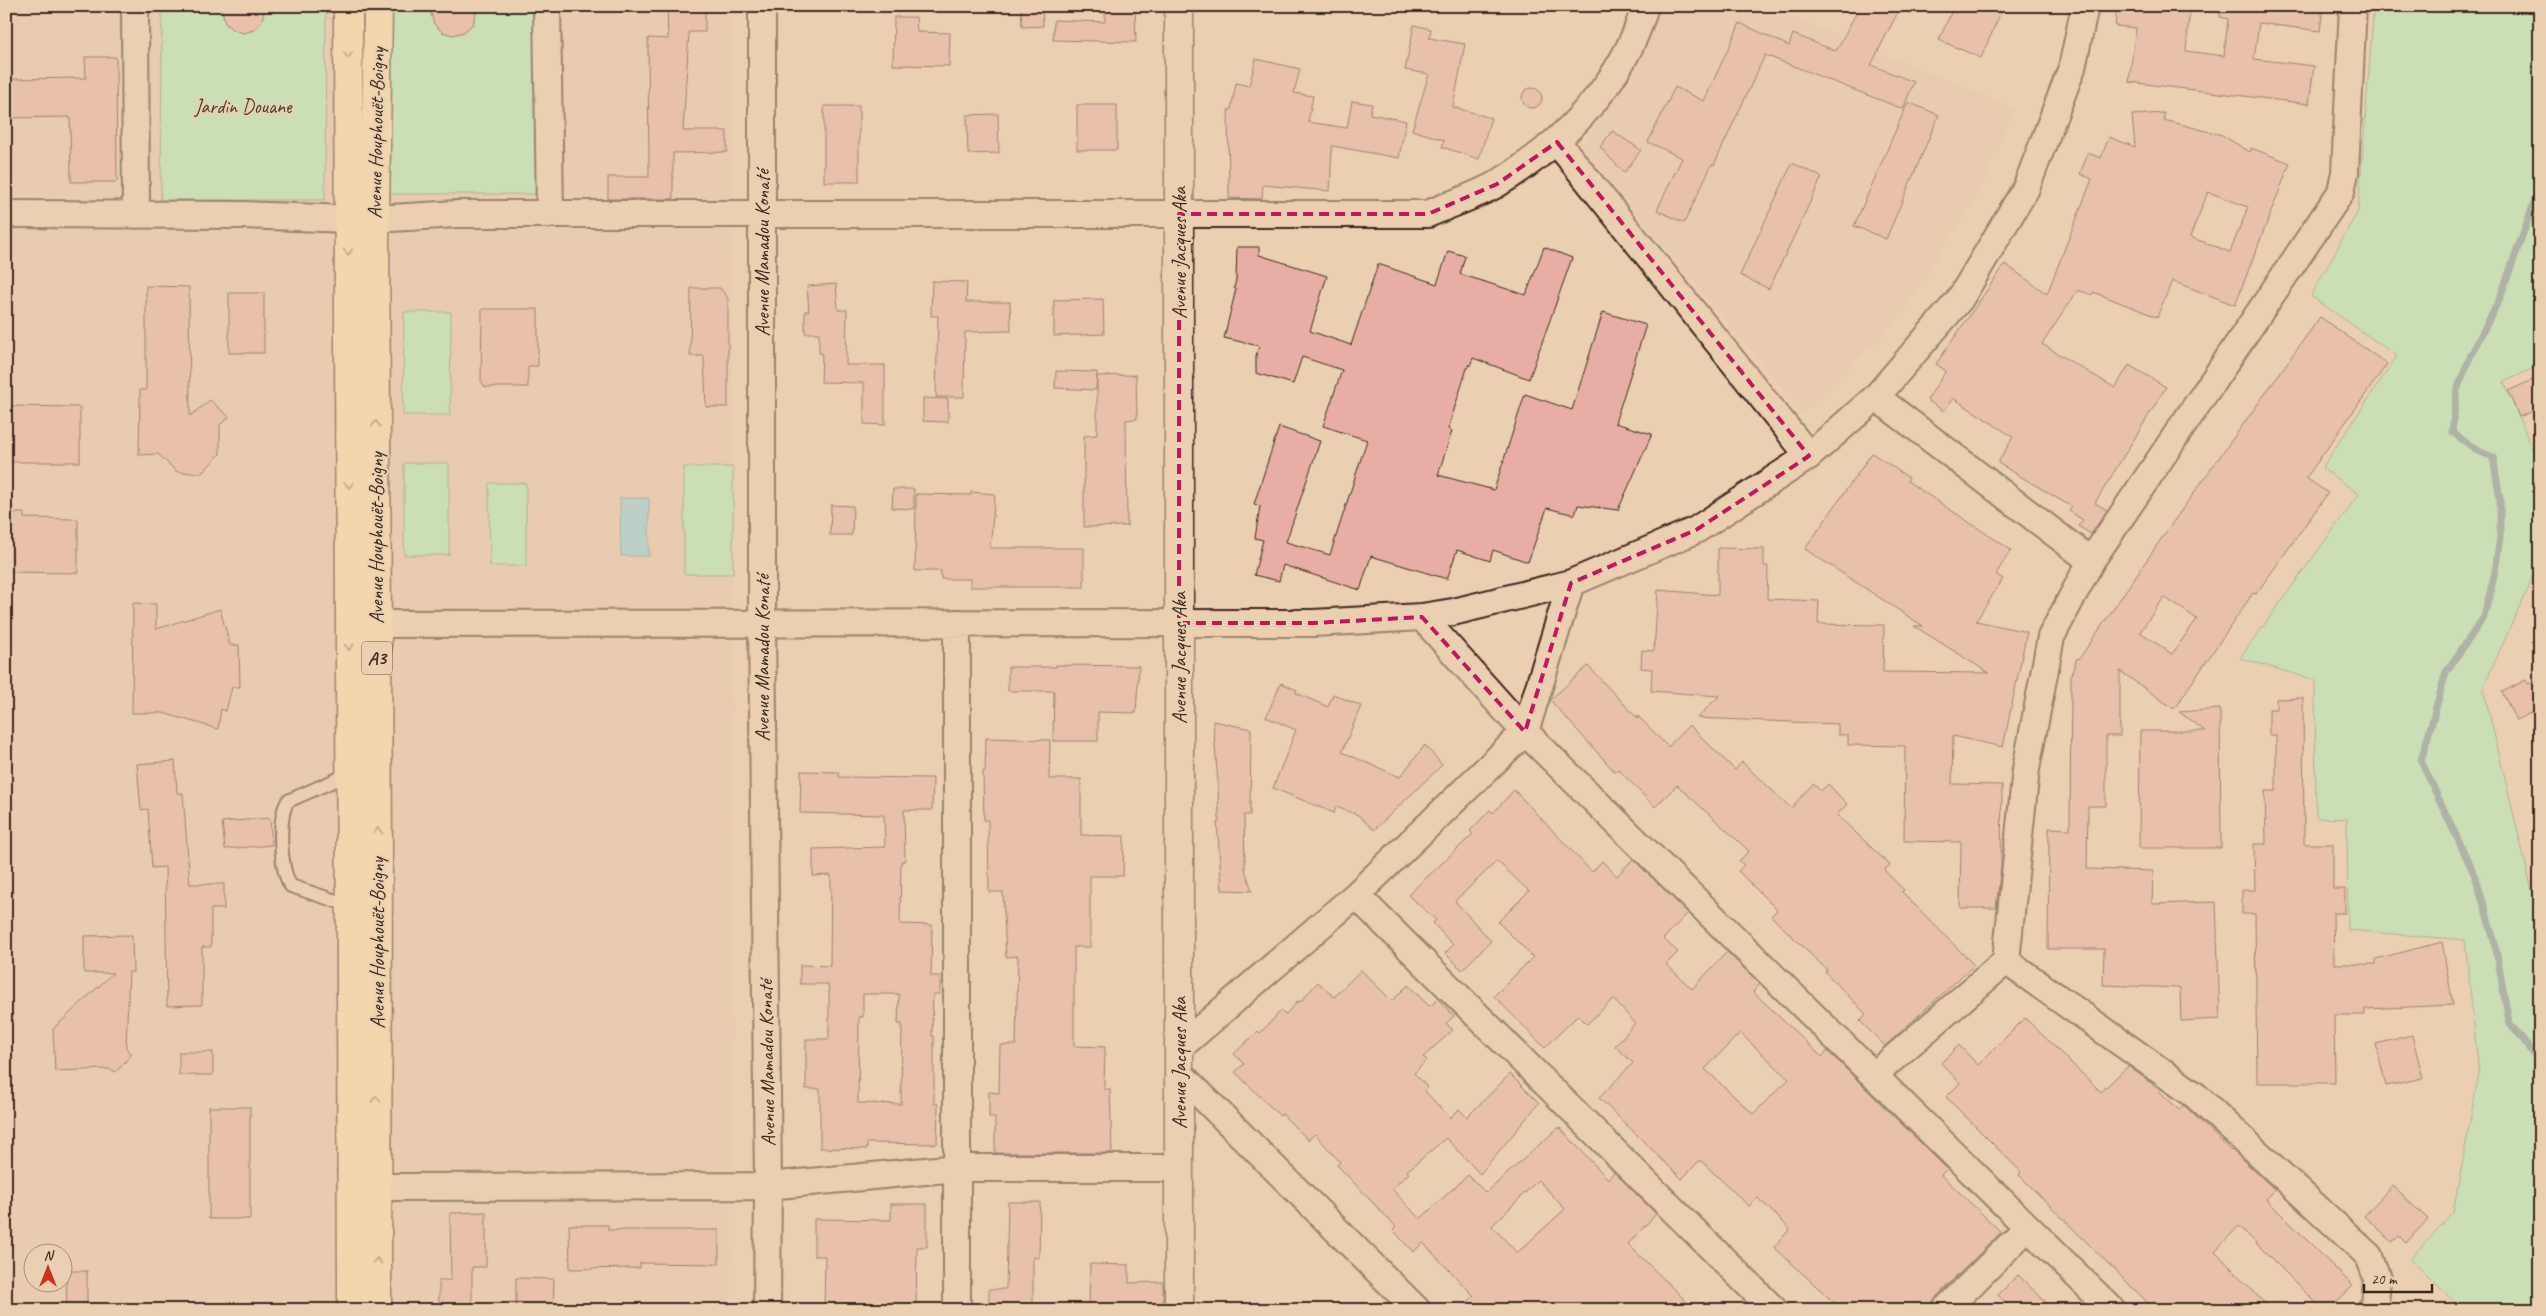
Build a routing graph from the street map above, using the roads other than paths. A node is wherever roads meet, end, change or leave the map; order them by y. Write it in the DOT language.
graph roads {
  1 [pos="135,6"];
  2 [pos="348,6"];
  3 [pos="378,6"];
  4 [pos="547,6"];
  5 [pos="762,6"];
  6 [pos="1179,6"];
  7 [pos="1645,6"];
  8 [pos="2085,6"];
  9 [pos="2354,6"];
  10 [pos="1557,142"];
  11 [pos="6,214"];
  12 [pos="550,214"];
  13 [pos="762,214"];
  14 [pos="1179,214"];
  15 [pos="136,215"];
  16 [pos="348,218"];
  17 [pos="375,219"];
  18 [pos="1876,397"];
  19 [pos="1809,456"];
  20 [pos="2091,561"];
  21 [pos="1571,582"];
  22 [pos="1422,617"];
  23 [pos="762,623"];
  24 [pos="957,623"];
  25 [pos="1179,623"];
  26 [pos="376,624"];
  27 [pos="1525,732"];
  28 [pos="349,774"];
  29 [pos="1356,895"];
  30 [pos="351,906"];
  31 [pos="2006,961"];
  32 [pos="1179,1060"];
  33 [pos="1874,1075"];
  34 [pos="957,1168"];
  35 [pos="1179,1168"];
  36 [pos="768,1186"];
  37 [pos="377,1187"];
  38 [pos="2028,1227"];
  39 [pos="352,1310"];
  40 [pos="377,1310"];
  41 [pos="767,1310"];
  42 [pos="957,1310"];
  43 [pos="1179,1310"];
  44 [pos="1417,1310"];
  45 [pos="1774,1310"];
  46 [pos="1945,1310"];
  47 [pos="2112,1310"];
  48 [pos="2370,1310"];
  1 -- 15 [label="street"];
  2 -- 16 [label="highway, Avenue Houphouët-Boigny / A3, one-way"];
  3 -- 17 [label="highway, Avenue Houphouët-Boigny / A3"];
  4 -- 12 [label="street"];
  5 -- 13 [label="street, Avenue Mamadou Konaté"];
  6 -- 14 [label="street, Avenue Jacques Aka"];
  7 -- 10 [label="street"];
  8 -- 18 [label="street"];
  9 -- 20 [label="street"];
  10 -- 14 [label="street"];
  10 -- 19 [label="street"];
  11 -- 15 [label="street"];
  12 -- 13 [label="street"];
  12 -- 17 [label="street"];
  13 -- 14 [label="street"];
  13 -- 23 [label="street, Avenue Mamadou Konaté"];
  14 -- 25 [label="street, Avenue Jacques Aka"];
  15 -- 16 [label="street"];
  16 -- 28 [label="highway, Avenue Houphouët-Boigny / A3, one-way"];
  26 -- 17 [label="highway, Avenue Houphouët-Boigny / A3, one-way"];
  18 -- 19 [label="street"];
  18 -- 20 [label="street"];
  19 -- 21 [label="street"];
  20 -- 31 [label="street"];
  21 -- 22 [label="street"];
  21 -- 27 [label="street"];
  22 -- 25 [label="street"];
  22 -- 27 [label="street"];
  23 -- 24 [label="street"];
  23 -- 26 [label="street"];
  23 -- 36 [label="street, Avenue Mamadou Konaté"];
  24 -- 25 [label="street"];
  24 -- 34 [label="street"];
  25 -- 32 [label="street, Avenue Jacques Aka"];
  37 -- 26 [label="highway, Avenue Houphouët-Boigny / A3, one-way"];
  27 -- 29 [label="street"];
  27 -- 33 [label="street"];
  28 -- 30 [label="highway, Avenue Houphouët-Boigny / A3"];
  28 -- 30 [label="lane"];
  29 -- 32 [label="street"];
  29 -- 45 [label="street"];
  30 -- 39 [label="highway, Avenue Houphouët-Boigny / A3"];
  31 -- 33 [label="street"];
  31 -- 48 [label="street"];
  32 -- 35 [label="street, Avenue Jacques Aka"];
  32 -- 44 [label="street"];
  33 -- 38 [label="street"];
  34 -- 35 [label="street"];
  34 -- 36 [label="street"];
  34 -- 42 [label="street"];
  35 -- 43 [label="street, Avenue Jacques Aka"];
  36 -- 37 [label="street"];
  36 -- 41 [label="street, Avenue Mamadou Konaté"];
  40 -- 37 [label="highway, Avenue Houphouët-Boigny / A3, one-way"];
  38 -- 46 [label="street"];
  38 -- 47 [label="street"];
}
